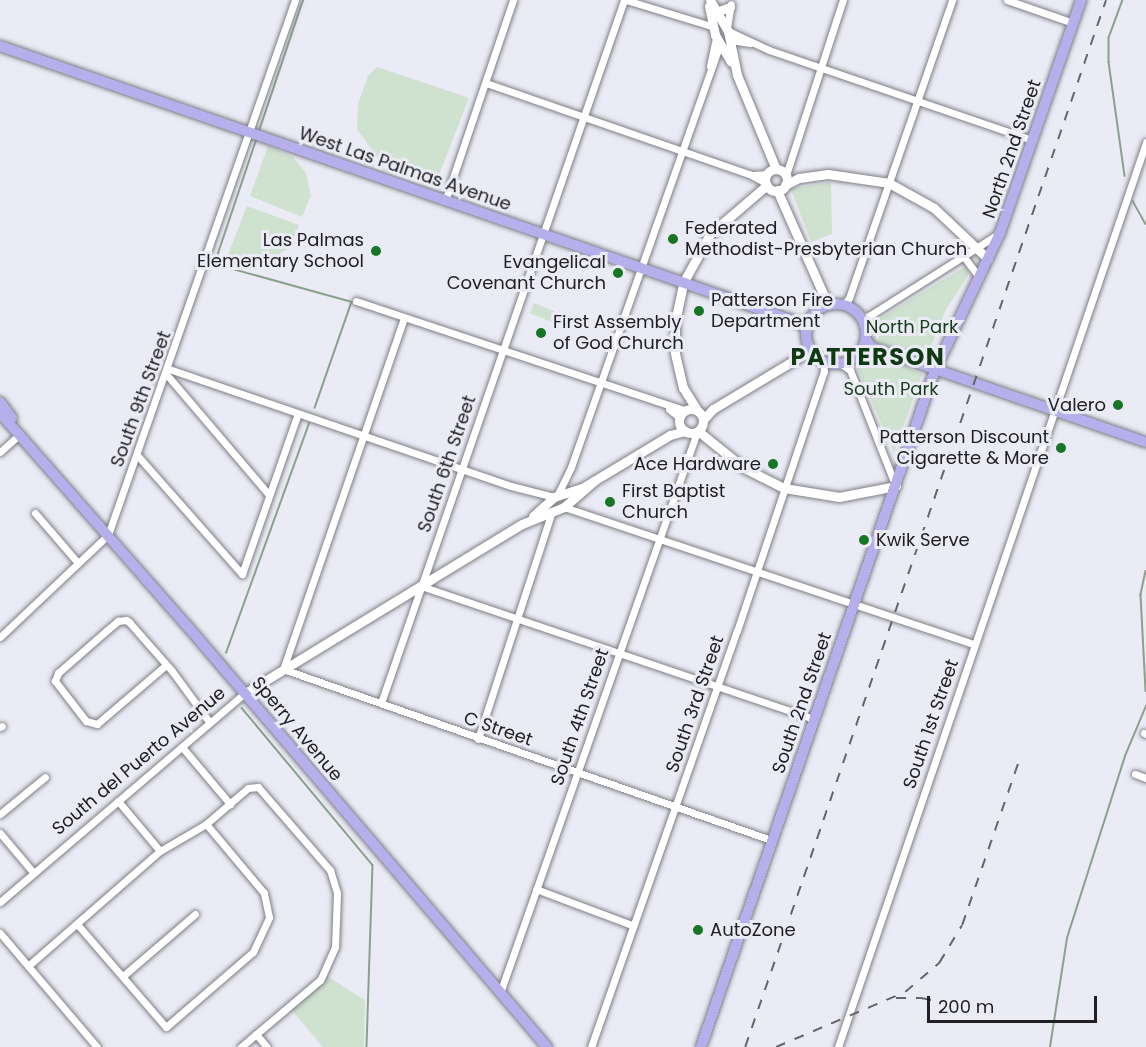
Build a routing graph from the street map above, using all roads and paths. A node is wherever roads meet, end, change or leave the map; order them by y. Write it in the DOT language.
graph roads {
  1 [pos="295,0"];
  2 [pos="513,0"];
  3 [pos="625,0"];
  4 [pos="709,0"];
  5 [pos="843,0"];
  6 [pos="952,0"];
  7 [pos="1006,0"];
  8 [pos="1081,0"];
  9 [pos="731,4"];
  10 [pos="1073,23"];
  11 [pos="721,31"];
  12 [pos="0,46"];
  13 [pos="727,55"];
  14 [pos="715,57"];
  15 [pos="710,66"];
  16 [pos="820,67"];
  17 [pos="737,75"];
  18 [pos="486,83"];
  19 [pos="917,101"];
  20 [pos="584,117"];
  21 [pos="251,132"];
  22 [pos="1032,140"];
  23 [pos="1146,142"];
  24 [pos="681,151"];
  25 [pos="776,180"];
  26 [pos="889,183"];
  27 [pos="445,201"];
  28 [pos="1000,233"];
  29 [pos="543,235"];
  30 [pos="975,250"];
  31 [pos="964,256"];
  32 [pos="988,259"];
  33 [pos="640,269"];
  34 [pos="979,277"];
  35 [pos="683,283"];
  36 [pos="356,302"];
  37 [pos="847,303"];
  38 [pos="824,304"];
  39 [pos="404,318"];
  40 [pos="864,318"];
  41 [pos="805,325"];
  42 [pos="866,346"];
  43 [pos="502,351"];
  44 [pos="828,361"];
  45 [pos="935,370"];
  46 [pos="168,372"];
  47 [pos="600,385"];
  48 [pos="0,402"];
  49 [pos="1053,411"];
  50 [pos="0,413"];
  51 [pos="298,413"];
  52 [pos="692,421"];
  53 [pos="20,434"];
  54 [pos="363,435"];
  55 [pos="1146,442"];
  56 [pos="0,452"];
  57 [pos="137,455"];
  58 [pos="572,467"];
  59 [pos="461,469"];
  60 [pos="896,486"];
  61 [pos="784,488"];
  62 [pos="269,495"];
  63 [pos="560,500"];
  64 [pos="35,513"];
  65 [pos="534,518"];
  66 [pos="550,522"];
  67 [pos="522,524"];
  68 [pos="108,535"];
  69 [pos="658,536"];
  70 [pos="545,539"];
  71 [pos="78,563"];
  72 [pos="756,569"];
  73 [pos="421,586"];
  74 [pos="853,604"];
  75 [pos="519,621"];
  76 [pos="0,637"];
  77 [pos="974,644"];
  78 [pos="618,654"];
  79 [pos="166,664"];
  80 [pos="283,669"];
  81 [pos="717,688"];
  82 [pos="245,693"];
  83 [pos="381,703"];
  84 [pos="813,719"];
  85 [pos="210,723"];
  86 [pos="478,739"];
  87 [pos="182,747"];
  88 [pos="577,772"];
  89 [pos="1136,774"];
  90 [pos="45,777"];
  91 [pos="1146,778"];
  92 [pos="118,801"];
  93 [pos="230,804"];
  94 [pos="675,806"];
  95 [pos="0,814"];
  96 [pos="206,824"];
  97 [pos="0,833"];
  98 [pos="771,840"];
  99 [pos="160,851"];
  100 [pos="33,872"];
  101 [pos="536,889"];
  102 [pos="0,902"];
  103 [pos="195,914"];
  104 [pos="77,924"];
  105 [pos="632,925"];
  106 [pos="0,933"];
  107 [pos="28,966"];
  108 [pos="123,976"];
  109 [pos="500,993"];
  110 [pos="256,1034"];
  111 [pos="97,1047"];
  112 [pos="241,1047"];
  113 [pos="267,1047"];
  114 [pos="547,1047"];
  115 [pos="591,1047"];
  116 [pos="701,1047"];
  117 [pos="838,1047"];
  1 -- 21 [label="street, South 9th Street"];
  2 -- 18 [label="street"];
  3 -- 11 [label="street"];
  3 -- 20 [label="street, South 6th Street"];
  4 -- 11 [label="street"];
  5 -- 16 [label="street"];
  6 -- 19 [label="street"];
  7 -- 10 [label="street"];
  8 -- 10 [label="main road, North 2nd Street"];
  9 -- 11 [label="street"];
  9 -- 11 [label="street"];
  10 -- 22 [label="main road, North 2nd Street"];
  11 -- 13 [label="street"];
  11 -- 14 [label="street"];
  11 -- 15 [label="street"];
  11 -- 16 [label="street"];
  11 -- 17 [label="street"];
  12 -- 21 [label="main road, West Las Palmas Avenue"];
  13 -- 14 [label="street"];
  13 -- 17 [label="street"];
  14 -- 15 [label="street"];
  15 -- 24 [label="street"];
  16 -- 19 [label="street"];
  16 -- 25 [label="street"];
  17 -- 25 [label="street"];
  18 -- 20 [label="street"];
  18 -- 27 [label="street"];
  19 -- 22 [label="street"];
  19 -- 26 [label="street"];
  20 -- 24 [label="street"];
  20 -- 29 [label="street, South 6th Street"];
  21 -- 27 [label="main road, West Las Palmas Avenue"];
  21 -- 46 [label="street, South 9th Street"];
  22 -- 28 [label="main road, North 2nd Street"];
  23 -- 49 [label="street, South 1st Street"];
  24 -- 25 [label="street"];
  24 -- 33 [label="street"];
  25 -- 26 [label="street"];
  25 -- 35 [label="street"];
  25 -- 38 [label="street"];
  26 -- 30 [label="street"];
  26 -- 37 [label="street"];
  27 -- 29 [label="main road, West Las Palmas Avenue"];
  28 -- 30 [label="street"];
  28 -- 32 [label="main road, North 2nd Street"];
  29 -- 33 [label="main road, West Las Palmas Avenue"];
  29 -- 43 [label="street, South 6th Street"];
  30 -- 31 [label="street"];
  30 -- 32 [label="street"];
  31 -- 34 [label="street"];
  31 -- 40 [label="street"];
  32 -- 34 [label="main road, North 2nd Street"];
  33 -- 35 [label="main road, West Las Palmas Avenue"];
  33 -- 47 [label="street"];
  34 -- 45 [label="main road, North 2nd Street"];
  35 -- 41 [label="main road, West Las Palmas Avenue"];
  35 -- 52 [label="street"];
  36 -- 39 [label="street"];
  37 -- 38 [label="main road"];
  37 -- 40 [label="main road"];
  38 -- 41 [label="main road"];
  39 -- 43 [label="street"];
  39 -- 54 [label="street"];
  40 -- 42 [label="main road"];
  41 -- 44 [label="main road"];
  42 -- 44 [label="main road"];
  42 -- 45 [label="main road"];
  43 -- 47 [label="street"];
  43 -- 59 [label="street, South 6th Street"];
  44 -- 52 [label="street"];
  44 -- 60 [label="street"];
  44 -- 61 [label="street, South 3rd Street"];
  45 -- 49 [label="main road"];
  45 -- 60 [label="main road, South 2nd Street"];
  46 -- 51 [label="street"];
  46 -- 57 [label="street, South 9th Street"];
  46 -- 62 [label="street"];
  47 -- 52 [label="street"];
  47 -- 58 [label="street"];
  48 -- 53 [label="main road, Sperry Avenue"];
  49 -- 55 [label="main road"];
  49 -- 77 [label="street, South 1st Street"];
  50 -- 53 [label="main road, Sperry Avenue"];
  51 -- 54 [label="street"];
  51 -- 62 [label="street"];
  52 -- 61 [label="street"];
  52 -- 63 [label="street, South del Puerto Avenue"];
  52 -- 69 [label="street, South 4th Street"];
  53 -- 56 [label="street"];
  53 -- 68 [label="main road, Sperry Avenue"];
  54 -- 59 [label="street"];
  54 -- 80 [label="street"];
  57 -- 62 [label="street"];
  57 -- 68 [label="street, South 9th Street"];
  58 -- 63 [label="street"];
  58 -- 63 [label="street"];
  59 -- 63 [label="street"];
  59 -- 73 [label="street, South 6th Street"];
  60 -- 61 [label="street"];
  60 -- 74 [label="main road, South 2nd Street"];
  61 -- 72 [label="street, South 3rd Street"];
  63 -- 65 [label="street, South del Puerto Avenue"];
  63 -- 66 [label="street"];
  63 -- 67 [label="street, South del Puerto Avenue"];
  63 -- 69 [label="street"];
  63 -- 70 [label="street"];
  64 -- 71 [label="street"];
  65 -- 66 [label="street"];
  65 -- 67 [label="street, South del Puerto Avenue"];
  66 -- 70 [label="street"];
  67 -- 73 [label="street, South del Puerto Avenue"];
  68 -- 71 [label="street, South 9th Street"];
  68 -- 82 [label="main road, Sperry Avenue"];
  69 -- 72 [label="street"];
  69 -- 78 [label="street, South 4th Street"];
  70 -- 75 [label="street"];
  71 -- 76 [label="street, South 9th Street"];
  72 -- 74 [label="street"];
  72 -- 81 [label="street, South 3rd Street"];
  73 -- 75 [label="street"];
  73 -- 80 [label="street, South del Puerto Avenue"];
  73 -- 83 [label="street, South 6th Street"];
  74 -- 77 [label="street"];
  74 -- 84 [label="main road, South 2nd Street"];
  75 -- 78 [label="street"];
  75 -- 86 [label="street"];
  77 -- 117 [label="street, South 1st Street"];
  78 -- 81 [label="street"];
  78 -- 88 [label="street, South 4th Street"];
  79 -- 79 [label="street"];
  79 -- 85 [label="street"];
  80 -- 82 [label="street, South del Puerto Avenue"];
  80 -- 83 [label="street, C Street"];
  81 -- 84 [label="street"];
  81 -- 94 [label="street, South 3rd Street"];
  82 -- 85 [label="street, South del Puerto Avenue"];
  82 -- 109 [label="main road, Sperry Avenue"];
  83 -- 86 [label="street, C Street"];
  84 -- 98 [label="main road, South 2nd Street"];
  85 -- 87 [label="street, South del Puerto Avenue"];
  86 -- 88 [label="street, C Street"];
  87 -- 92 [label="street, South del Puerto Avenue"];
  87 -- 93 [label="street"];
  88 -- 94 [label="street, C Street"];
  88 -- 101 [label="street, South 4th Street"];
  89 -- 91 [label="street"];
  90 -- 95 [label="street"];
  92 -- 99 [label="street"];
  92 -- 100 [label="street, South del Puerto Avenue"];
  93 -- 96 [label="street"];
  93 -- 110 [label="street"];
  94 -- 98 [label="street, C Street"];
  94 -- 105 [label="street, South 3rd Street"];
  96 -- 99 [label="street"];
  96 -- 108 [label="street"];
  97 -- 100 [label="street"];
  98 -- 116 [label="main road, South 2nd Street"];
  99 -- 104 [label="street"];
  100 -- 102 [label="street, South del Puerto Avenue"];
  101 -- 105 [label="street"];
  101 -- 109 [label="street, South 4th Street"];
  103 -- 108 [label="street"];
  104 -- 107 [label="street"];
  104 -- 108 [label="street"];
  105 -- 115 [label="street, South 3rd Street"];
  106 -- 107 [label="street"];
  107 -- 111 [label="street"];
  109 -- 114 [label="main road, Sperry Avenue"];
  110 -- 112 [label="street"];
  110 -- 113 [label="street"];
}
